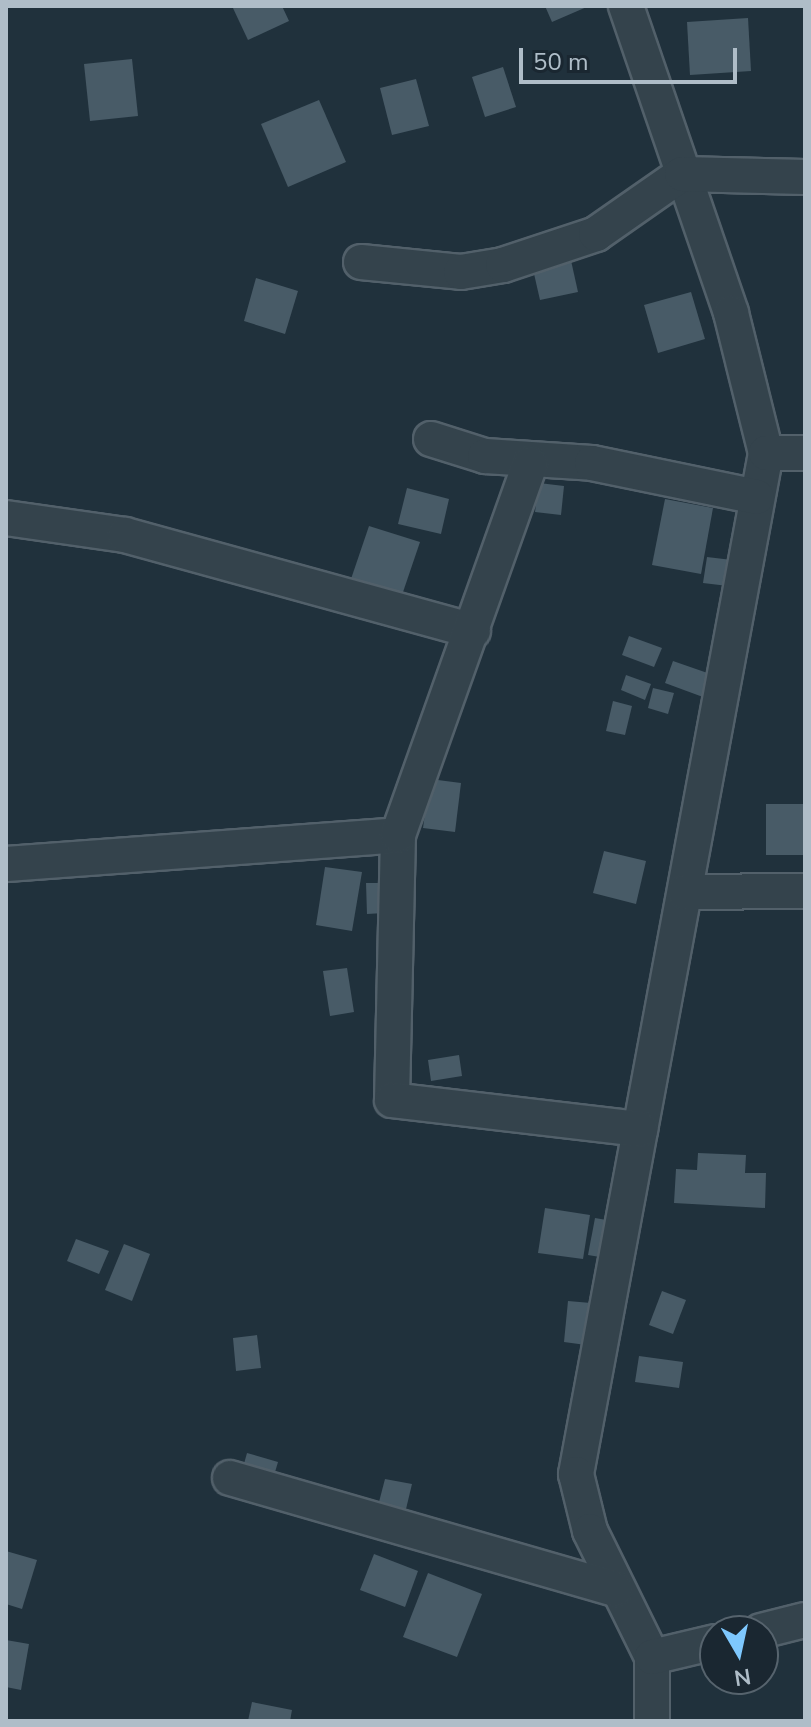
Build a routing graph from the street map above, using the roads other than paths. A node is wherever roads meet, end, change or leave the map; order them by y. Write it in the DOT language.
graph roads {
  1 [pos="626,6"];
  2 [pos="682,174"];
  3 [pos="805,177"];
  4 [pos="361,262"];
  5 [pos="431,439"];
  6 [pos="766,453"];
  7 [pos="805,453"];
  8 [pos="530,464"];
  9 [pos="757,497"];
  10 [pos="6,518"];
  11 [pos="473,631"];
  12 [pos="398,835"];
  13 [pos="6,864"];
  14 [pos="805,891"];
  15 [pos="685,892"];
  16 [pos="640,1129"];
  17 [pos="230,1478"];
  18 [pos="615,1589"];
  19 [pos="805,1620"];
  20 [pos="779,1626"];
  21 [pos="699,1646"];
  22 [pos="652,1657"];
  23 [pos="652,1721"];
  1 -- 2 [label="street"];
  2 -- 3 [label="street"];
  2 -- 4 [label="street"];
  2 -- 6 [label="street"];
  5 -- 8 [label="street"];
  6 -- 7 [label="street"];
  6 -- 9 [label="street"];
  8 -- 9 [label="street"];
  8 -- 11 [label="street"];
  9 -- 15 [label="street"];
  10 -- 11 [label="street"];
  11 -- 12 [label="street"];
  12 -- 13 [label="street"];
  12 -- 16 [label="street"];
  14 -- 15 [label="street"];
  15 -- 16 [label="street"];
  16 -- 18 [label="street"];
  17 -- 18 [label="street"];
  18 -- 22 [label="street"];
  19 -- 20 [label="street"];
  21 -- 22 [label="street"];
  22 -- 23 [label="street"];
}
